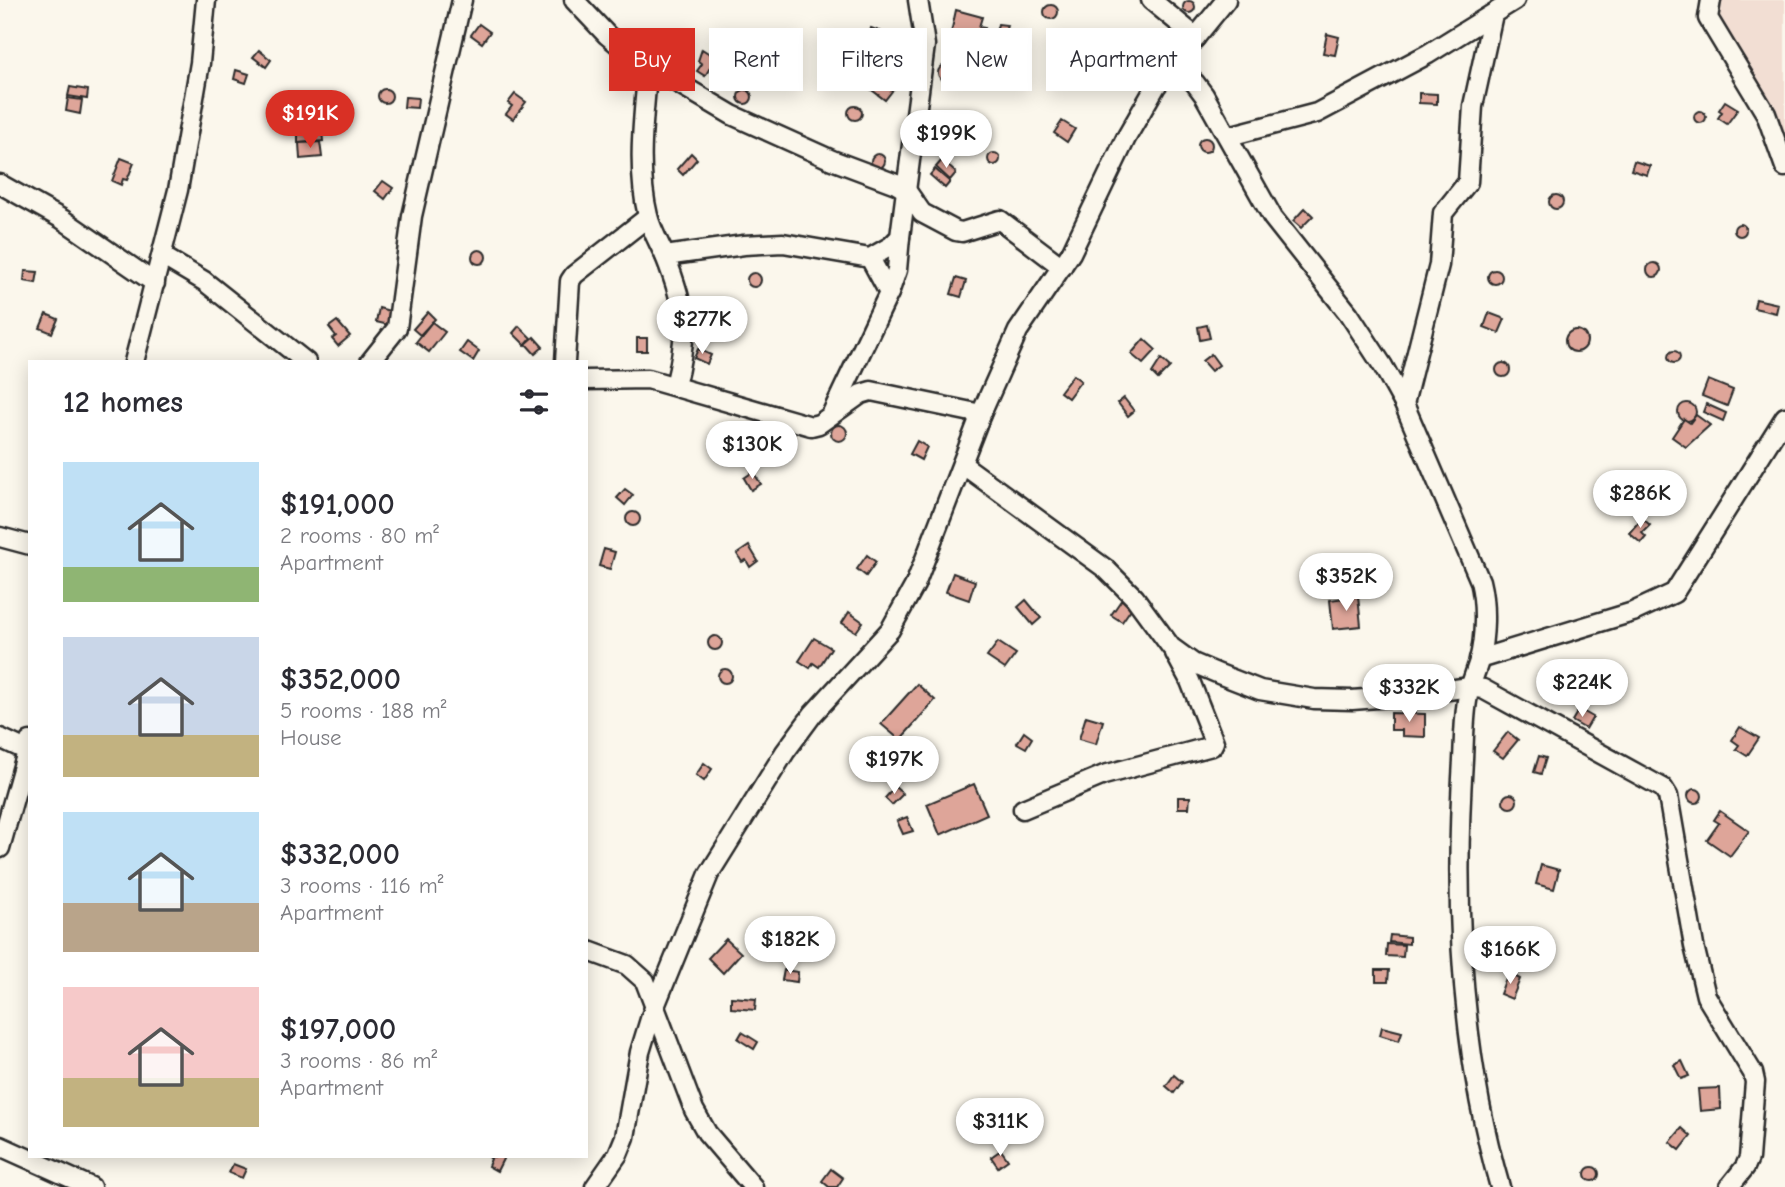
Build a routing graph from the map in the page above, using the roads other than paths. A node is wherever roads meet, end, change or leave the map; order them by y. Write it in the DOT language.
graph roads {
  1 [pos="206,0"];
  2 [pos="462,0"];
  3 [pos="574,0"];
  4 [pos="918,0"];
  5 [pos="1151,0"];
  6 [pos="1226,0"];
  7 [pos="1515,0"];
  8 [pos="1711,0"];
  9 [pos="1493,14"];
  10 [pos="1185,28"];
  11 [pos="1201,31"];
  12 [pos="609,36"];
  13 [pos="646,91"];
  14 [pos="692,91"];
  15 [pos="1153,91"];
  16 [pos="1200,91"];
  17 [pos="1229,136"];
  18 [pos="1785,167"];
  19 [pos="0,184"];
  20 [pos="906,190"];
  21 [pos="648,217"];
  22 [pos="900,237"];
  23 [pos="162,256"];
  24 [pos="664,256"];
  25 [pos="870,258"];
  26 [pos="1062,267"];
  27 [pos="155,283"];
  28 [pos="889,293"];
  29 [pos="135,360"];
  30 [pos="303,360"];
  31 [pos="372,360"];
  32 [pos="565,360"];
  33 [pos="588,380"];
  34 [pos="675,386"];
  35 [pos="1404,404"];
  36 [pos="981,414"];
  37 [pos="830,416"];
  38 [pos="1785,417"];
  39 [pos="962,464"];
  40 [pos="0,537"];
  41 [pos="28,544"];
  42 [pos="1171,647"];
  43 [pos="1479,659"];
  44 [pos="1470,687"];
  45 [pos="0,738"];
  46 [pos="28,748"];
  47 [pos="28,751"];
  48 [pos="1023,809"];
  49 [pos="0,848"];
  50 [pos="588,951"];
  51 [pos="654,1008"];
  52 [pos="0,1146"];
  53 [pos="91,1187"];
  54 [pos="595,1187"];
  55 [pos="752,1187"];
  56 [pos="1500,1187"];
  57 [pos="1729,1187"];
  1 -- 23 [label="street"];
  2 -- 31 [label="street"];
  3 -- 12 [label="street"];
  4 -- 20 [label="street"];
  5 -- 10 [label="street"];
  6 -- 11 [label="street"];
  7 -- 9 [label="street"];
  8 -- 18 [label="street"];
  9 -- 17 [label="street"];
  9 -- 35 [label="street"];
  13 -- 21 [label="street"];
  14 -- 20 [label="street"];
  15 -- 26 [label="street"];
  16 -- 17 [label="street"];
  17 -- 35 [label="street"];
  19 -- 27 [label="street"];
  20 -- 22 [label="street"];
  20 -- 26 [label="street"];
  21 -- 24 [label="street"];
  21 -- 32 [label="street"];
  22 -- 25 [label="street"];
  22 -- 28 [label="street"];
  23 -- 27 [label="street"];
  23 -- 30 [label="street"];
  24 -- 25 [label="street"];
  24 -- 34 [label="street"];
  25 -- 28 [label="street"];
  26 -- 36 [label="street"];
  27 -- 29 [label="street"];
  28 -- 37 [label="street"];
  33 -- 34 [label="street"];
  34 -- 37 [label="street"];
  35 -- 43 [label="street"];
  36 -- 37 [label="street"];
  36 -- 39 [label="street"];
  38 -- 43 [label="street"];
  39 -- 42 [label="street"];
  39 -- 51 [label="street"];
  40 -- 41 [label="street"];
  42 -- 44 [label="street"];
  42 -- 48 [label="street"];
  43 -- 44 [label="street"];
  44 -- 56 [label="street"];
  44 -- 57 [label="street"];
  45 -- 46 [label="street"];
  47 -- 49 [label="street"];
  50 -- 51 [label="street"];
  51 -- 54 [label="street"];
  51 -- 55 [label="street"];
  52 -- 53 [label="street"];
}
